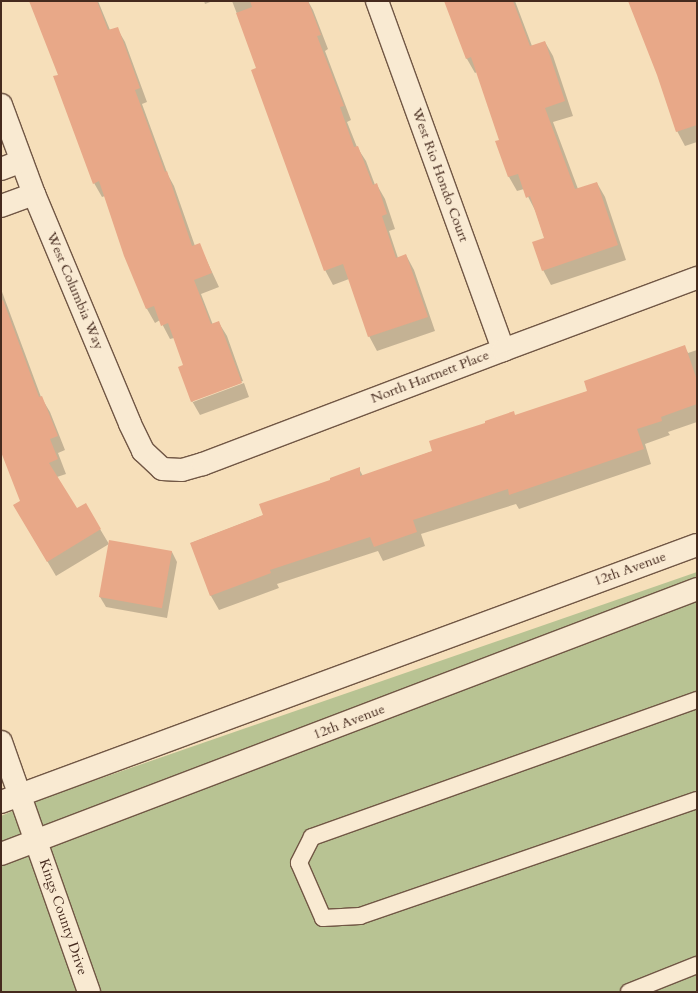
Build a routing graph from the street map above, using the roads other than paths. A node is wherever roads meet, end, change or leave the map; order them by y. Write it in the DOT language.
graph roads {
  1 [pos="377,1"];
  2 [pos="1,105"];
  3 [pos="22,161"];
  4 [pos="1,169"];
  5 [pos="34,194"];
  6 [pos="1,206"];
  7 [pos="697,278"];
  8 [pos="503,350"];
  9 [pos="162,469"];
  10 [pos="697,544"];
  11 [pos="697,589"];
  12 [pos="697,700"];
  13 [pos="1,742"];
  14 [pos="10,798"];
  15 [pos="697,800"];
  16 [pos="37,841"];
  17 [pos="1,854"];
  18 [pos="697,965"];
  19 [pos="89,992"];
  20 [pos="629,992"];
  1 -- 8 [label="street, West Rio Hondo Court"];
  2 -- 3 [label="street, West Columbia Way"];
  3 -- 4 [label="street"];
  3 -- 5 [label="street, West Columbia Way"];
  5 -- 6 [label="street"];
  5 -- 9 [label="street, West Columbia Way"];
  7 -- 8 [label="street, North Hartnett Place"];
  8 -- 9 [label="street, North Hartnett Place"];
  10 -- 14 [label="street, 12th Avenue"];
  11 -- 16 [label="street, 12th Avenue"];
  12 -- 15 [label="lane"];
  13 -- 14 [label="street, Kings County Drive"];
  14 -- 16 [label="street, Kings County Drive"];
  16 -- 17 [label="street, 12th Avenue"];
  16 -- 19 [label="street, Kings County Drive"];
  18 -- 20 [label="lane"];
}
